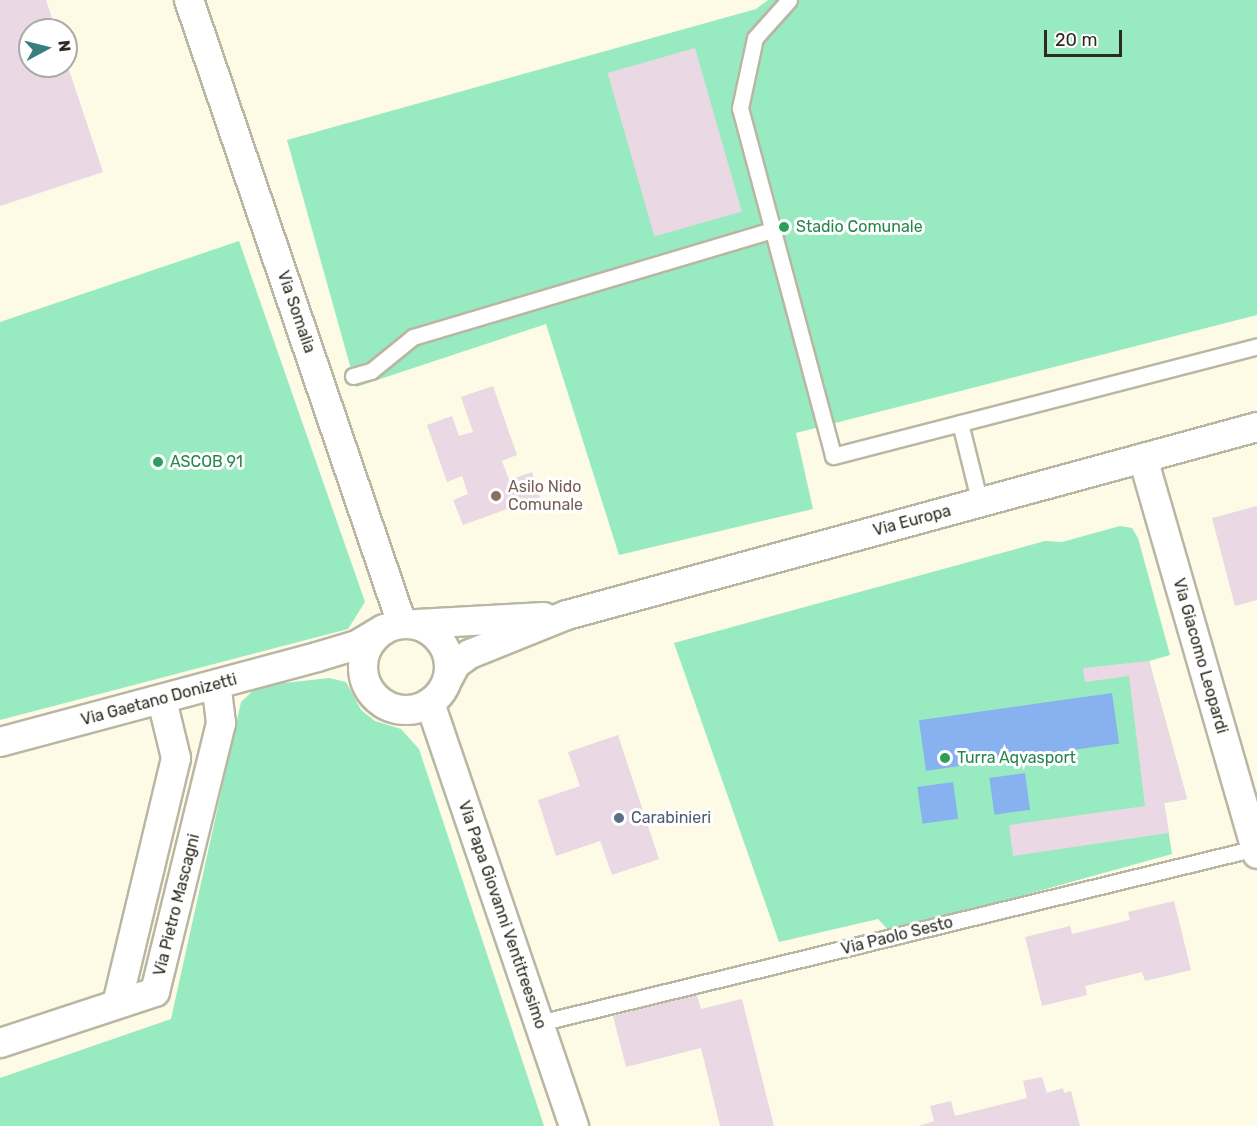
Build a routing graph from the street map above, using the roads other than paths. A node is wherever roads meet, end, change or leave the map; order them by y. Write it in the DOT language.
graph roads {
  1 [pos="189,0"];
  2 [pos="789,0"];
  3 [pos="773,230"];
  4 [pos="1257,346"];
  5 [pos="353,376"];
  6 [pos="960,423"];
  7 [pos="1257,427"];
  8 [pos="1143,458"];
  9 [pos="980,502"];
  10 [pos="567,615"];
  11 [pos="401,626"];
  12 [pos="317,657"];
  13 [pos="449,677"];
  14 [pos="216,685"];
  15 [pos="368,687"];
  16 [pos="162,700"];
  17 [pos="430,703"];
  18 [pos="0,742"];
  19 [pos="1256,851"];
  20 [pos="117,1005"];
  21 [pos="539,1023"];
  22 [pos="0,1043"];
  23 [pos="574,1126"];
  1 -- 11 [label="street, Via Somalia"];
  2 -- 3 [label="lane"];
  3 -- 5 [label="lane"];
  3 -- 6 [label="lane"];
  4 -- 6 [label="lane"];
  6 -- 9 [label="lane"];
  7 -- 8 [label="street, Via Europa"];
  8 -- 9 [label="street, Via Europa"];
  8 -- 19 [label="street, Via Giacomo Leopardi"];
  9 -- 10 [label="street, Via Europa"];
  10 -- 11 [label="street, Via Europa"];
  10 -- 13 [label="street, Via Europa"];
  11 -- 12 [label="street, Via Gaetano Donizetti"];
  11 -- 13 [label="street"];
  11 -- 15 [label="street"];
  12 -- 14 [label="street, Via Gaetano Donizetti"];
  12 -- 15 [label="street"];
  13 -- 17 [label="street"];
  14 -- 16 [label="street, Via Gaetano Donizetti"];
  14 -- 20 [label="street, Via Pietro Mascagni"];
  15 -- 17 [label="street"];
  16 -- 18 [label="street, Via Gaetano Donizetti"];
  16 -- 20 [label="street"];
  17 -- 21 [label="street, Via Papa Giovanni Ventitreesimo"];
  19 -- 21 [label="lane, Via Paolo Sesto"];
  20 -- 22 [label="street"];
  21 -- 23 [label="street, Via Papa Giovanni Ventitreesimo"];
}
